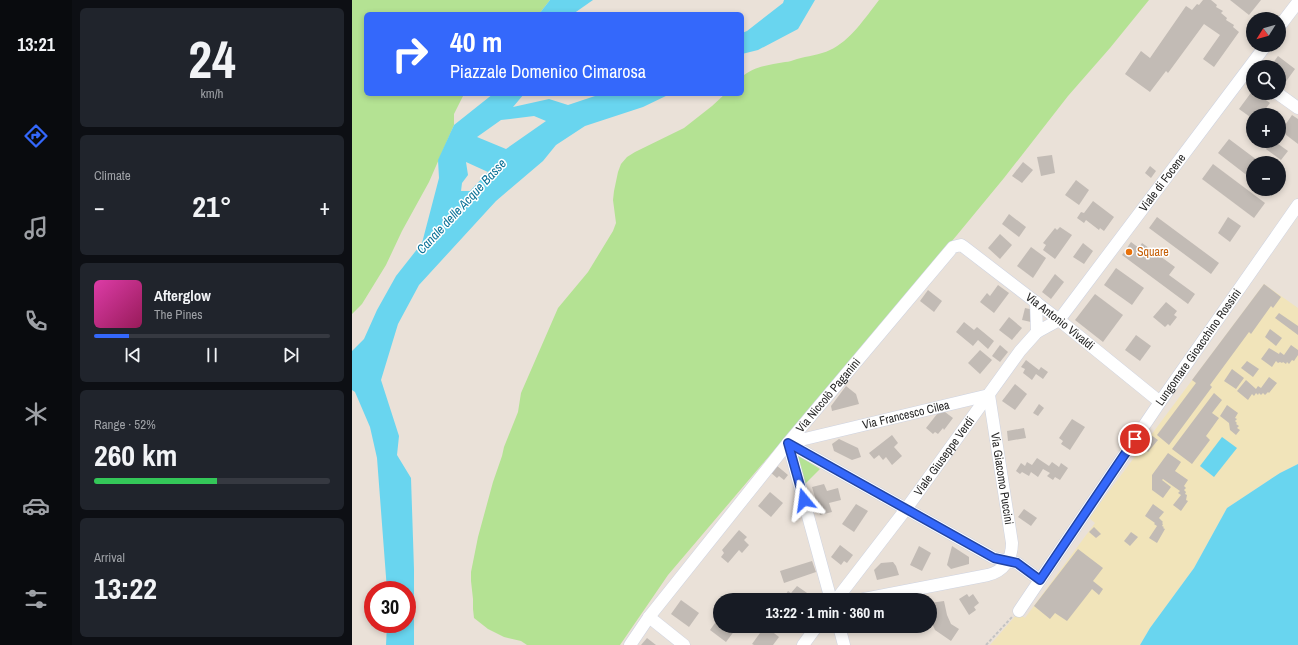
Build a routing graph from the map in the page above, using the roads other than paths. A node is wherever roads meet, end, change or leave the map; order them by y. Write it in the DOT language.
graph roads {
  1 [pos="1298,2"];
  2 [pos="1286,18"];
  3 [pos="1246,78"];
  4 [pos="1286,99"];
  5 [pos="1298,108"];
  6 [pos="1298,205"];
  7 [pos="957,245"];
  8 [pos="1036,302"];
  9 [pos="1059,320"];
  10 [pos="1037,332"];
  11 [pos="989,395"];
  12 [pos="1160,402"];
  13 [pos="788,443"];
  14 [pos="906,509"];
  15 [pos="1008,561"];
  16 [pos="1040,580"];
  17 [pos="829,593"];
  18 [pos="841,593"];
  19 [pos="897,593"];
  20 [pos="1019,611"];
  21 [pos="648,617"];
  22 [pos="812,633"];
  23 [pos="841,633"];
  24 [pos="630,645"];
  25 [pos="684,645"];
  26 [pos="803,645"];
  27 [pos="844,645"];
  1 -- 2 [label="street"];
  3 -- 9 [label="street, Viale di Focene"];
  4 -- 5 [label="street"];
  6 -- 12 [label="street, Lungomare Gioacchino Rossini"];
  7 -- 8 [label="street, Via Antonio Vivaldi"];
  7 -- 13 [label="street, Via Niccolò Paganini"];
  8 -- 9 [label="street, Via Antonio Vivaldi"];
  8 -- 10 [label="street"];
  9 -- 10 [label="street, Viale Giuseppe Verdi"];
  9 -- 12 [label="street, Via Antonio Vivaldi"];
  10 -- 11 [label="street, Viale Giuseppe Verdi"];
  11 -- 13 [label="street, Via Francesco Cilea"];
  11 -- 14 [label="street, Viale Giuseppe Verdi"];
  11 -- 15 [label="street, Via Giacomo Puccini"];
  12 -- 16 [label="street, Lungomare Gioacchino Rossini"];
  13 -- 14 [label="street"];
  13 -- 17 [label="street"];
  13 -- 21 [label="street, Via Niccolò Paganini"];
  14 -- 15 [label="street"];
  14 -- 18 [label="street, Viale Giuseppe Verdi"];
  15 -- 16 [label="street"];
  15 -- 19 [label="street"];
  16 -- 20 [label="street, Lungomare Gioacchino Rossini"];
  21 -- 24 [label="street, Via Niccolò Paganini"];
  21 -- 25 [label="street"];
  22 -- 26 [label="street"];
  23 -- 27 [label="street"];
}
